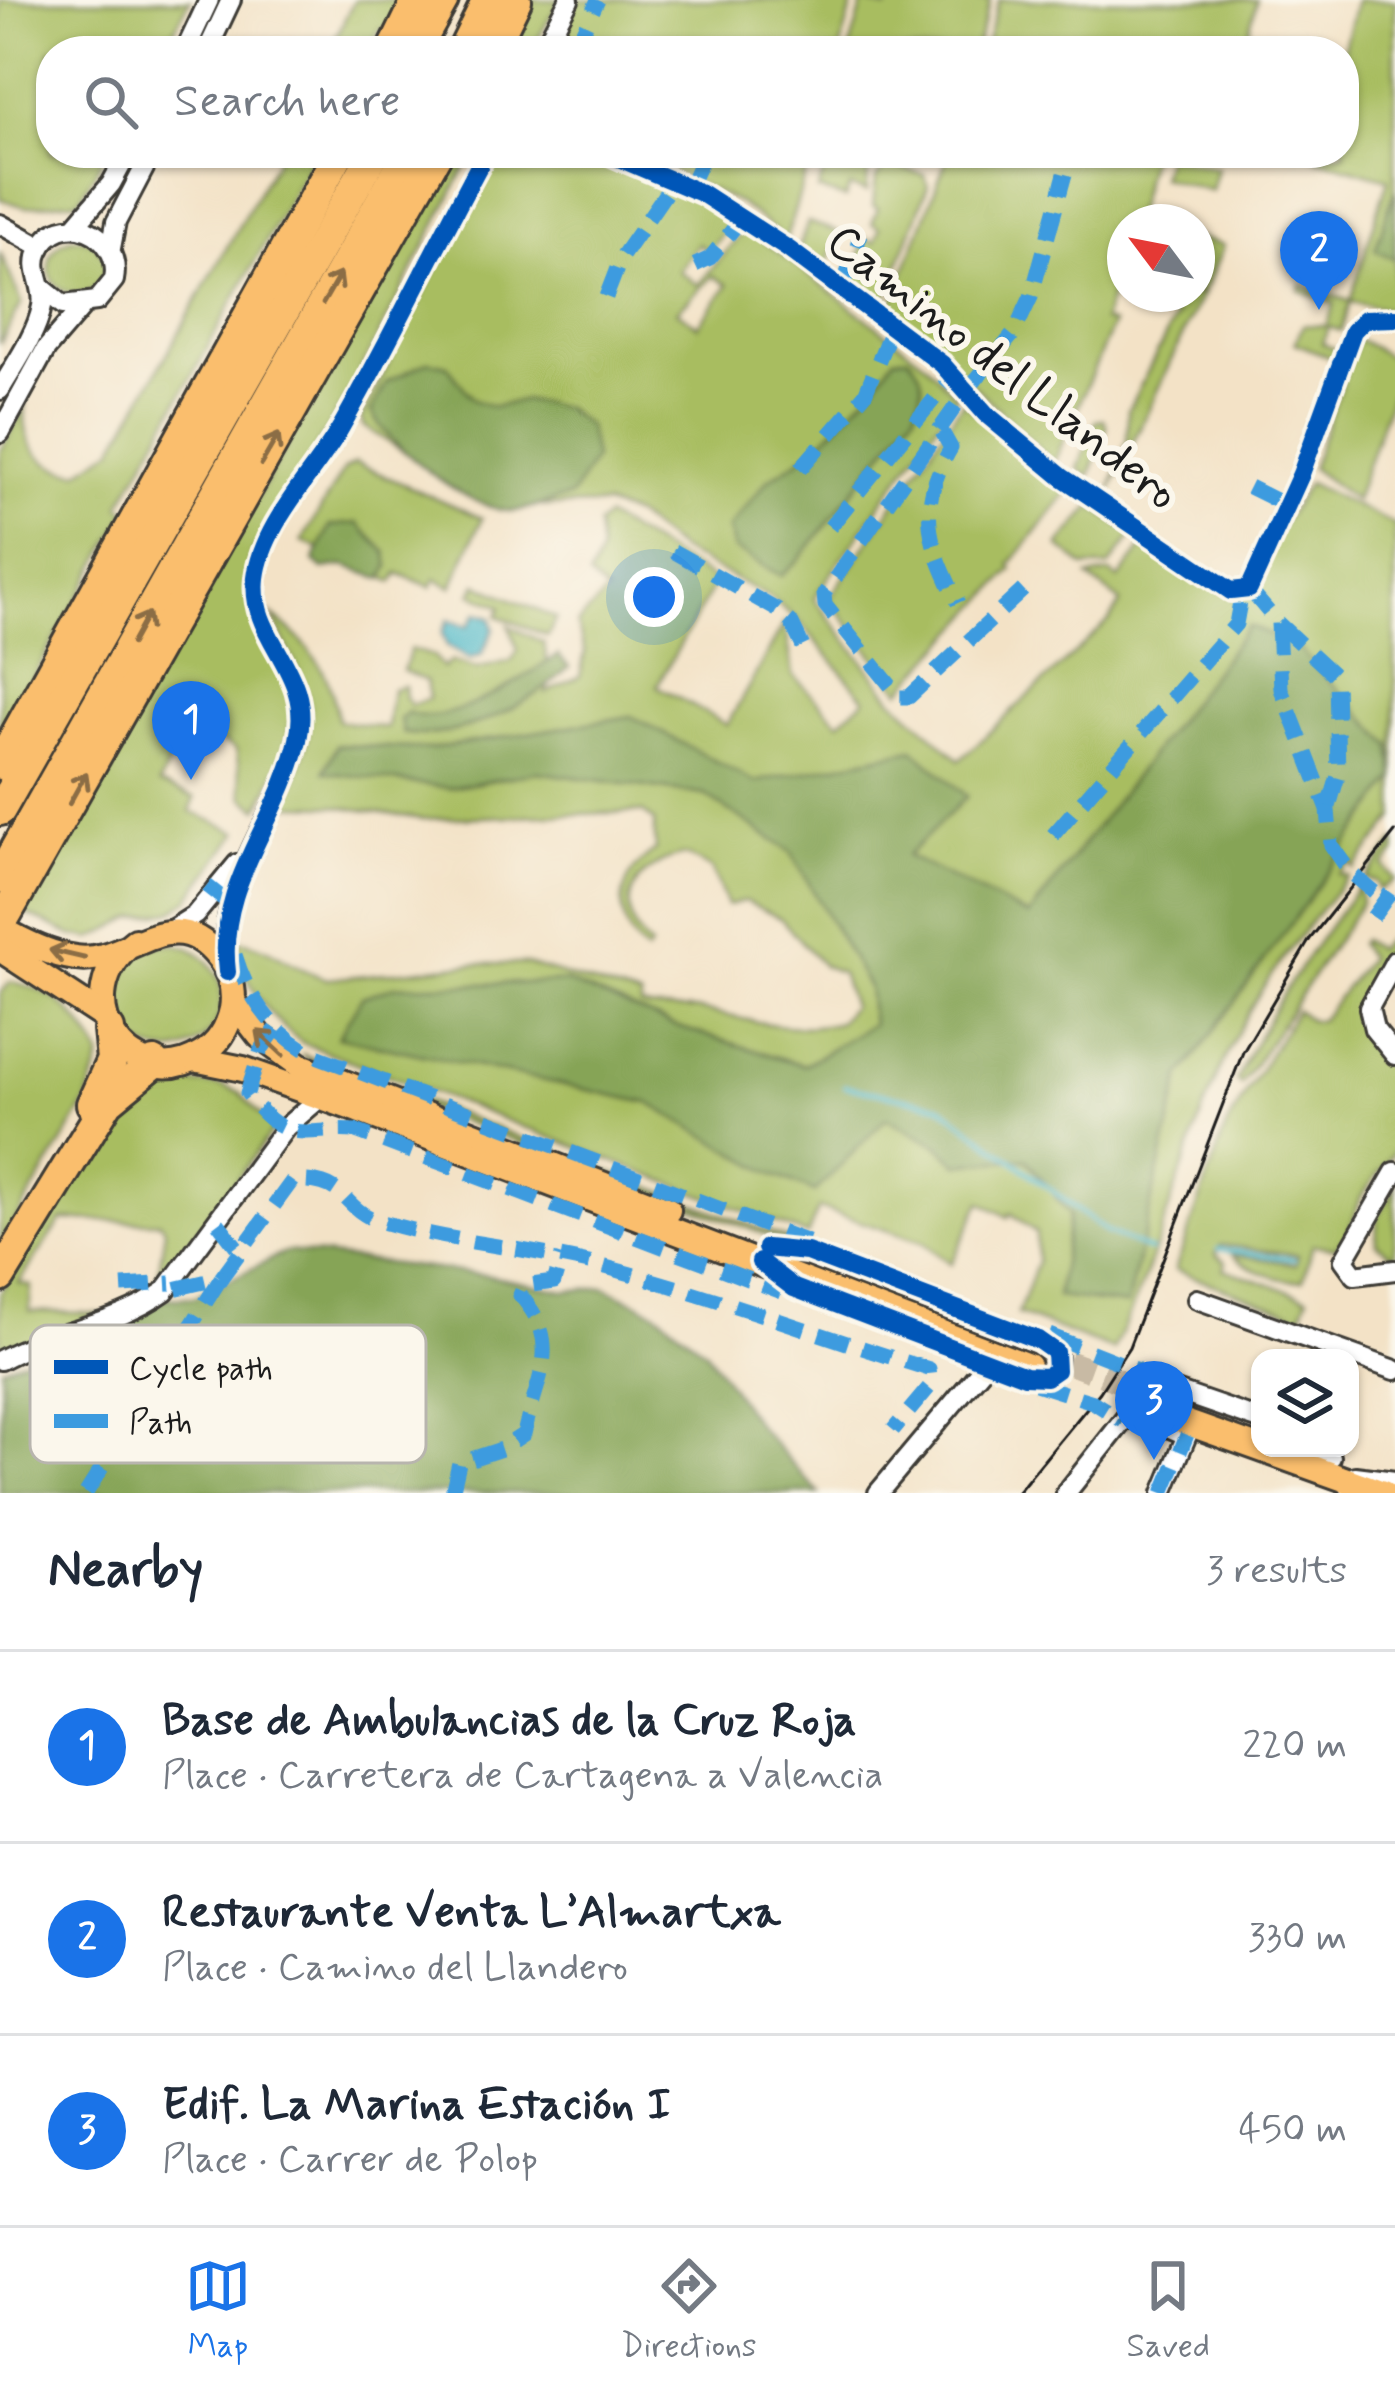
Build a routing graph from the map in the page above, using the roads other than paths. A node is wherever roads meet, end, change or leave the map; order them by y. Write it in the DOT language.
graph roads {
  1 [pos="209,0"];
  2 [pos="231,0"];
  3 [pos="418,0"];
  4 [pos="443,0"];
  5 [pos="456,0"];
  6 [pos="488,0"];
  7 [pos="516,0"];
  8 [pos="569,0"];
  9 [pos="191,36"];
  10 [pos="214,36"];
  11 [pos="400,36"];
  12 [pos="423,36"];
  13 [pos="438,36"];
  14 [pos="470,36"];
  15 [pos="498,36"];
  16 [pos="550,36"];
  17 [pos="117,168"];
  18 [pos="144,168"];
  19 [pos="331,168"];
  20 [pos="343,168"];
  21 [pos="365,168"];
  22 [pos="400,168"];
  23 [pos="428,168"];
  24 [pos="477,168"];
  25 [pos="642,168"];
  26 [pos="0,224"];
  27 [pos="75,226"];
  28 [pos="41,248"];
  29 [pos="111,248"];
  30 [pos="272,278"];
  31 [pos="41,287"];
  32 [pos="83,306"];
  33 [pos="1395,318"];
  34 [pos="0,390"];
  35 [pos="0,433"];
  36 [pos="0,764"];
  37 [pos="0,810"];
  38 [pos="248,851"];
  39 [pos="7,881"];
  40 [pos="0,926"];
  41 [pos="166,932"];
  42 [pos="135,941"];
  43 [pos="0,949"];
  44 [pos="1395,961"];
  45 [pos="227,972"];
  46 [pos="233,1001"];
  47 [pos="106,1024"];
  48 [pos="1395,1054"];
  49 [pos="194,1059"];
  50 [pos="154,1064"];
  51 [pos="284,1085"];
  52 [pos="321,1097"];
  53 [pos="286,1127"];
  54 [pos="1395,1172"];
  55 [pos="763,1255"];
  56 [pos="0,1258"];
  57 [pos="1392,1269"];
  58 [pos="0,1277"];
  59 [pos="1197,1300"];
  60 [pos="89,1325"];
  61 [pos="30,1344"];
  62 [pos="1031,1358"];
  63 [pos="0,1360"];
  64 [pos="988,1362"];
  65 [pos="1395,1370"];
  66 [pos="1138,1402"];
  67 [pos="1251,1417"];
  68 [pos="1178,1418"];
  69 [pos="1251,1430"];
  70 [pos="1325,1459"];
  71 [pos="1395,1480"];
  72 [pos="1352,1484"];
  73 [pos="878,1493"];
  74 [pos="1066,1493"];
  75 [pos="1163,1493"];
  76 [pos="1383,1493"];
  1 -- 9 [label="street"];
  2 -- 10 [label="street"];
  3 -- 11 [label="highway"];
  4 -- 12 [label="highway"];
  5 -- 13 [label="highway"];
  6 -- 14 [label="highway"];
  7 -- 15 [label="highway"];
  8 -- 16 [label="street"];
  17 -- 27 [label="street"];
  18 -- 29 [label="street"];
  19 -- 30 [label="highway"];
  20 -- 30 [label="highway"];
  21 -- 37 [label="highway"];
  39 -- 22 [label="highway, one-way"];
  39 -- 23 [label="highway, one-way"];
  24 -- 38 [label="street"];
  25 -- 33 [label="street, Camino del Llandero"];
  26 -- 28 [label="street"];
  27 -- 28 [label="street"];
  27 -- 29 [label="street"];
  28 -- 31 [label="street"];
  29 -- 32 [label="street"];
  30 -- 36 [label="highway"];
  31 -- 32 [label="street"];
  31 -- 34 [label="street"];
  32 -- 35 [label="street"];
  38 -- 41 [label="street"];
  38 -- 45 [label="street"];
  39 -- 40 [label="highway"];
  42 -- 40 [label="main road, one-way"];
  41 -- 42 [label="main road"];
  41 -- 45 [label="main road"];
  42 -- 47 [label="main road"];
  43 -- 47 [label="main road"];
  44 -- 48 [label="street"];
  45 -- 46 [label="main road"];
  46 -- 49 [label="main road"];
  55 -- 46 [label="main road, one-way"];
  47 -- 50 [label="main road"];
  47 -- 56 [label="highway"];
  49 -- 50 [label="main road"];
  49 -- 51 [label="main road"];
  50 -- 58 [label="highway"];
  51 -- 52 [label="main road"];
  51 -- 53 [label="street"];
  52 -- 53 [label="street"];
  52 -- 55 [label="main road"];
  53 -- 60 [label="street"];
  54 -- 57 [label="street"];
  55 -- 62 [label="main road"];
  55 -- 64 [label="street"];
  55 -- 64 [label="street"];
  59 -- 65 [label="street"];
  61 -- 63 [label="street"];
  64 -- 73 [label="street"];
  66 -- 67 [label="street"];
  66 -- 68 [label="street"];
  66 -- 74 [label="street"];
  68 -- 69 [label="main road"];
  68 -- 70 [label="main road"];
  68 -- 75 [label="street"];
  70 -- 71 [label="main road"];
  70 -- 72 [label="main road"];
  71 -- 72 [label="street"];
  72 -- 76 [label="main road"];
}
